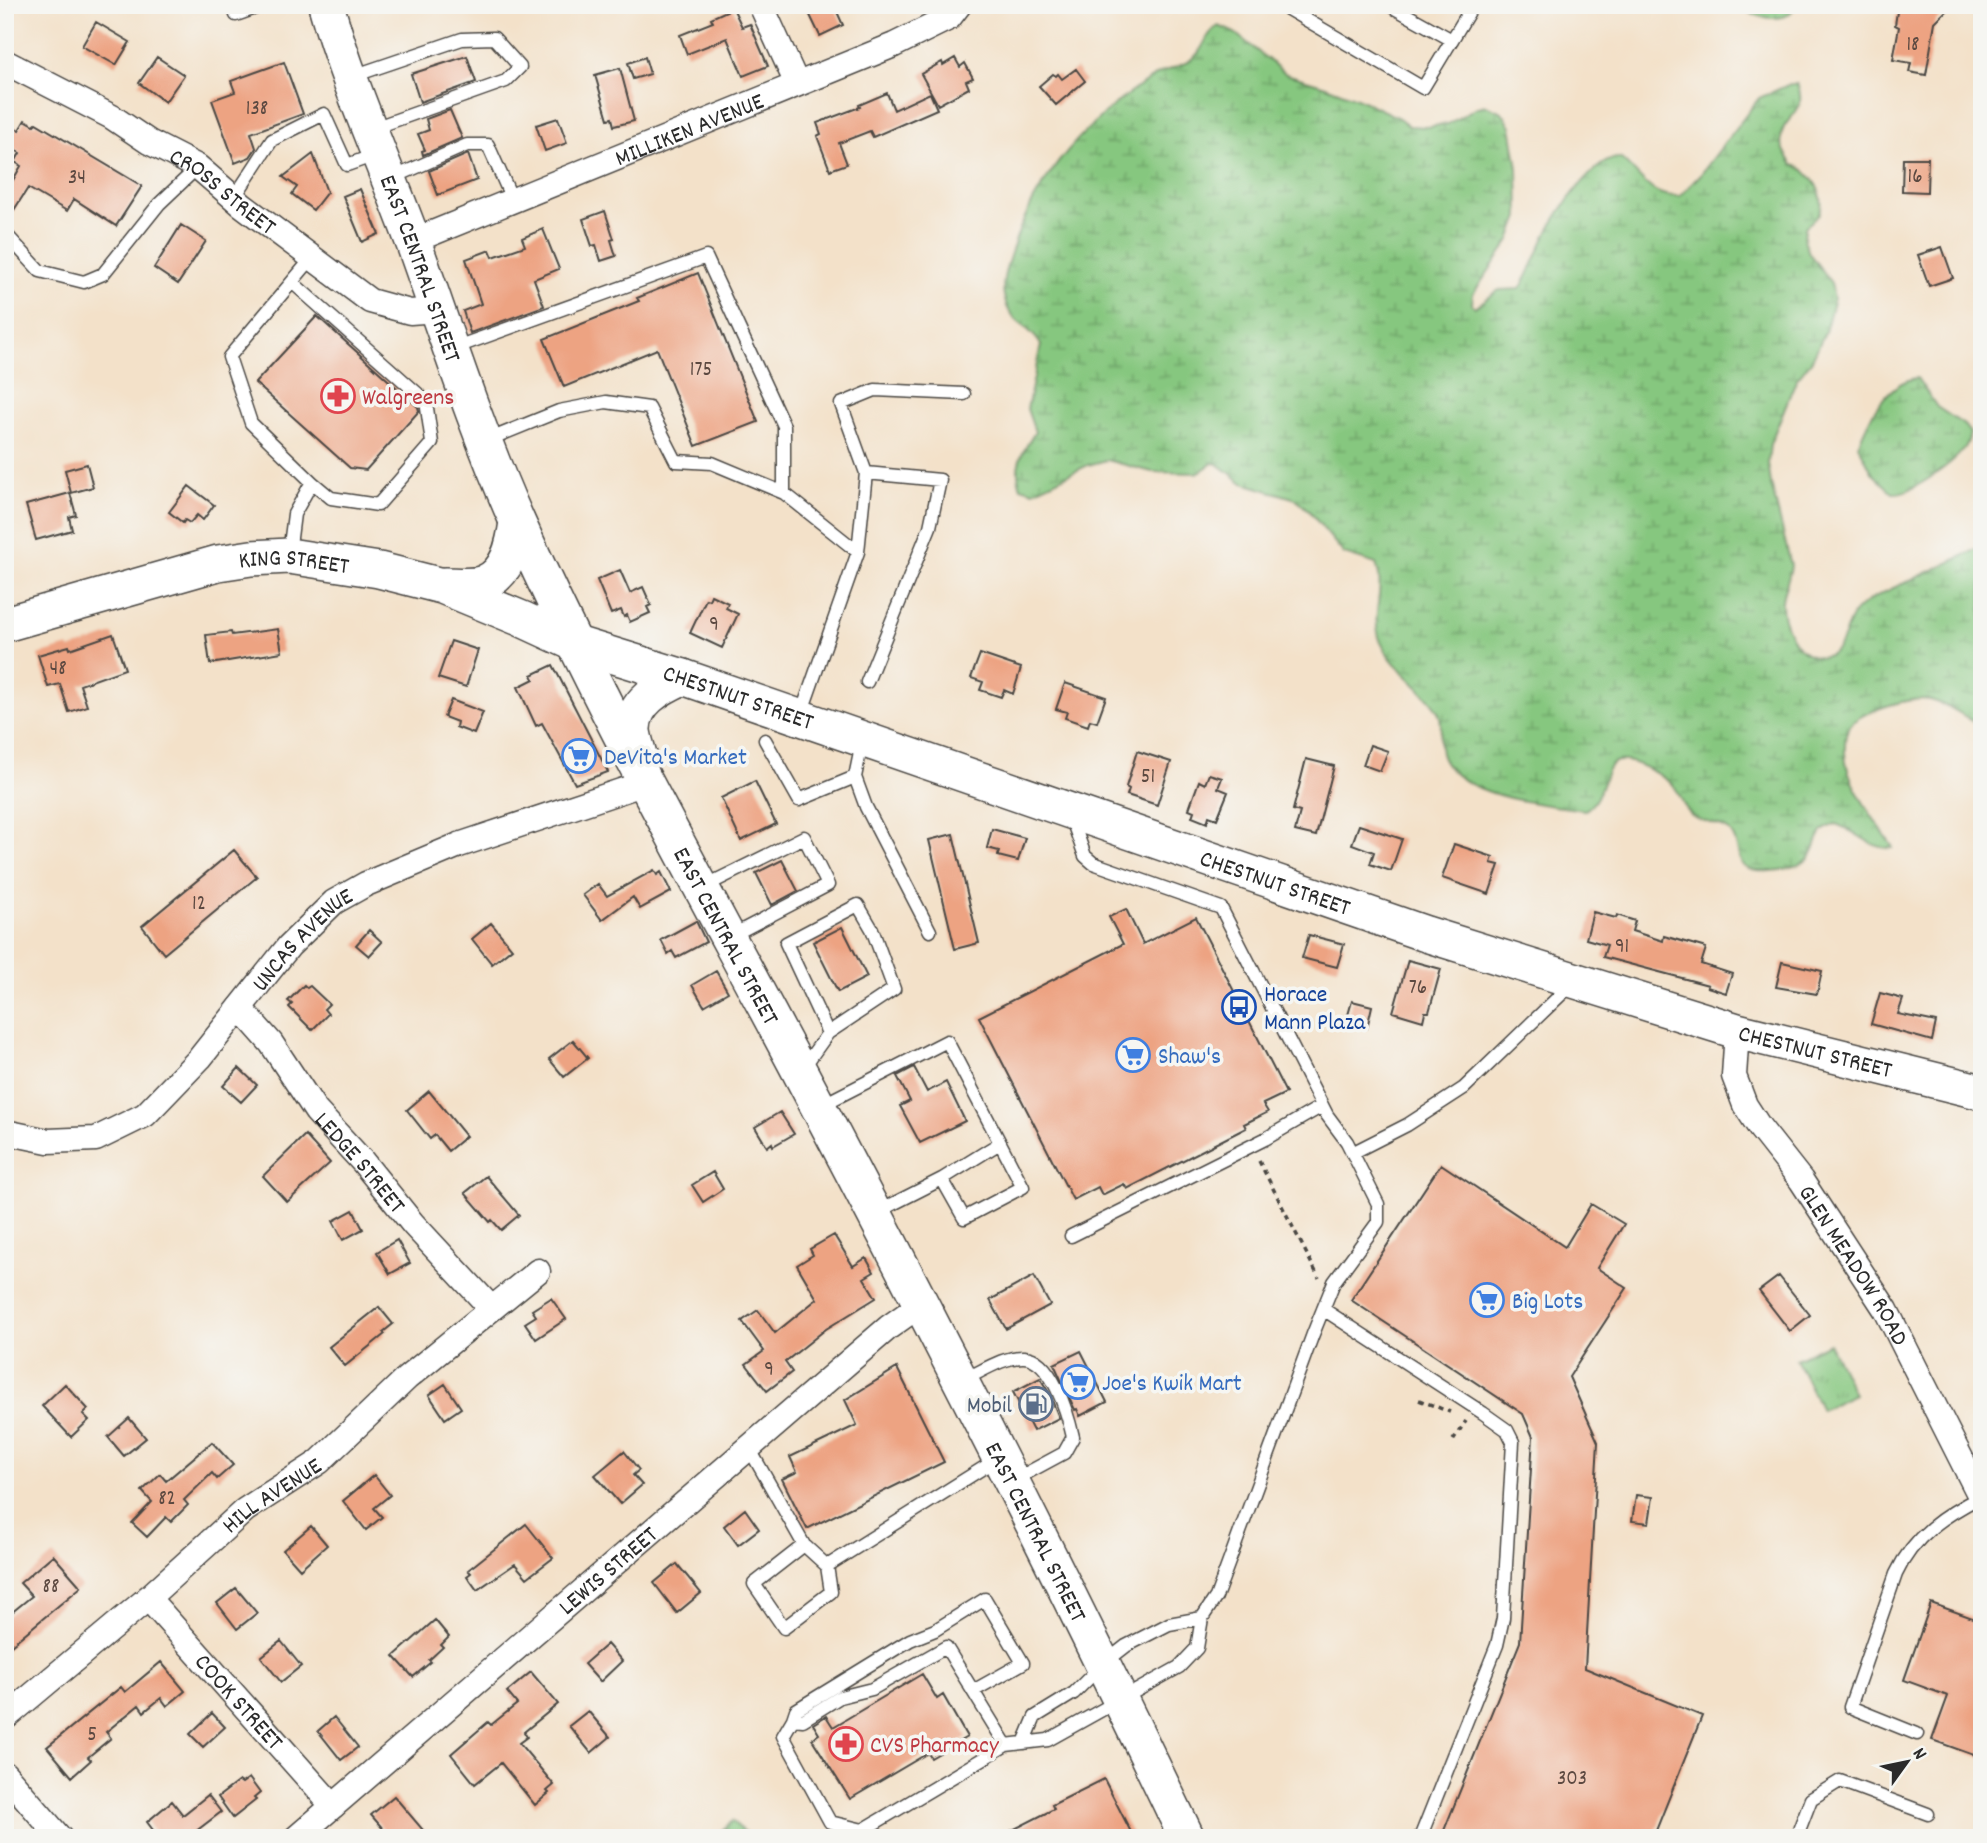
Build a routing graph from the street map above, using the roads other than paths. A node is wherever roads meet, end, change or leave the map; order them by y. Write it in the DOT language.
graph roads {
  1 [pos="264,5"];
  2 [pos="326,5"];
  3 [pos="761,5"];
  4 [pos="959,5"];
  5 [pos="1281,5"];
  6 [pos="1389,5"];
  7 [pos="1473,5"];
  8 [pos="236,15"];
  9 [pos="1452,40"];
  10 [pos="5,62"];
  11 [pos="350,77"];
  12 [pos="797,84"];
  13 [pos="379,154"];
  14 [pos="198,167"];
  15 [pos="234,198"];
  16 [pos="512,199"];
  17 [pos="5,233"];
  18 [pos="413,241"];
  19 [pos="312,258"];
  20 [pos="292,282"];
  21 [pos="437,310"];
  22 [pos="451,349"];
  23 [pos="964,394"];
  24 [pos="485,442"];
  25 [pos="866,473"];
  26 [pos="312,482"];
  27 [pos="784,493"];
  28 [pos="517,522"];
  29 [pos="858,552"];
  30 [pos="289,556"];
  31 [pos="442,586"];
  32 [pos="5,624"];
  33 [pos="576,644"];
  34 [pos="683,677"];
  35 [pos="867,682"];
  36 [pos="799,718"];
  37 [pos="863,739"];
  38 [pos="765,740"];
  39 [pos="855,777"];
  40 [pos="645,783"];
  41 [pos="1068,810"];
  42 [pos="701,888"];
  43 [pos="930,931"];
  44 [pos="728,937"];
  45 [pos="1576,981"];
  46 [pos="240,1008"];
  47 [pos="1737,1031"];
  48 [pos="828,1033"];
  49 [pos="800,1073"];
  50 [pos="1982,1092"];
  51 [pos="1322,1106"];
  52 [pos="818,1107"];
  53 [pos="5,1132"];
  54 [pos="1000,1143"];
  55 [pos="1352,1153"];
  56 [pos="942,1179"];
  57 [pos="874,1213"];
  58 [pos="1072,1236"];
  59 [pos="538,1271"];
  60 [pos="920,1305"];
  61 [pos="491,1308"];
  62 [pos="1323,1309"];
  63 [pos="959,1382"];
  64 [pos="748,1448"];
  65 [pos="1005,1470"];
  66 [pos="1981,1498"];
  67 [pos="804,1545"];
  68 [pos="827,1566"];
  69 [pos="148,1598"];
  70 [pos="1202,1618"];
  71 [pos="935,1630"];
  72 [pos="946,1647"];
  73 [pos="1103,1664"];
  74 [pos="973,1691"];
  75 [pos="1121,1699"];
  76 [pos="5,1718"];
  77 [pos="793,1719"];
  78 [pos="1917,1734"];
  79 [pos="1024,1743"];
  80 [pos="1006,1745"];
  81 [pos="5,1774"];
  82 [pos="333,1806"];
  83 [pos="1928,1814"];
  84 [pos="60,1838"];
  85 [pos="296,1838"];
  86 [pos="1187,1838"];
  87 [pos="1420,1838"];
  88 [pos="1796,1838"];
  1 -- 8 [label="lane"];
  2 -- 11 [label="main road, EAST CENTRAL STREET"];
  3 -- 12 [label="street"];
  4 -- 12 [label="street, MILLIKEN AVENUE"];
  5 -- 9 [label="lane"];
  6 -- 9 [label="lane"];
  7 -- 9 [label="lane"];
  10 -- 14 [label="street, CROSS STREET"];
  11 -- 13 [label="main road, EAST CENTRAL STREET"];
  11 -- 13 [label="lane"];
  12 -- 16 [label="street, MILLIKEN AVENUE"];
  13 -- 15 [label="lane"];
  13 -- 16 [label="lane"];
  13 -- 18 [label="main road, EAST CENTRAL STREET"];
  14 -- 15 [label="street, CROSS STREET"];
  14 -- 17 [label="lane"];
  15 -- 19 [label="street, CROSS STREET"];
  16 -- 18 [label="street, MILLIKEN AVENUE"];
  18 -- 21 [label="main road, EAST CENTRAL STREET"];
  19 -- 20 [label="lane"];
  19 -- 21 [label="street, CROSS STREET"];
  20 -- 26 [label="lane"];
  20 -- 26 [label="lane"];
  21 -- 22 [label="main road, EAST CENTRAL STREET"];
  22 -- 24 [label="main road, EAST CENTRAL STREET"];
  22 -- 27 [label="lane"];
  23 -- 25 [label="lane"];
  24 -- 27 [label="lane"];
  24 -- 28 [label="main road, EAST CENTRAL STREET"];
  25 -- 29 [label="lane"];
  25 -- 35 [label="lane"];
  26 -- 30 [label="lane"];
  27 -- 29 [label="lane"];
  28 -- 31 [label="main road"];
  28 -- 33 [label="main road, EAST CENTRAL STREET"];
  29 -- 36 [label="lane"];
  30 -- 31 [label="main road, KING STREET"];
  30 -- 32 [label="main road, KING STREET"];
  31 -- 33 [label="main road, KING STREET"];
  33 -- 34 [label="main road, CHESTNUT STREET"];
  33 -- 40 [label="main road, EAST CENTRAL STREET"];
  34 -- 36 [label="main road, CHESTNUT STREET"];
  34 -- 40 [label="main road"];
  36 -- 37 [label="main road, CHESTNUT STREET"];
  37 -- 39 [label="lane"];
  37 -- 41 [label="main road, CHESTNUT STREET"];
  38 -- 39 [label="lane"];
  39 -- 43 [label="lane"];
  40 -- 42 [label="main road, EAST CENTRAL STREET"];
  40 -- 46 [label="street, UNCAS AVENUE"];
  41 -- 45 [label="main road, CHESTNUT STREET"];
  41 -- 51 [label="lane"];
  42 -- 44 [label="main road, EAST CENTRAL STREET"];
  42 -- 44 [label="lane"];
  44 -- 49 [label="main road, EAST CENTRAL STREET"];
  45 -- 47 [label="main road, CHESTNUT STREET"];
  45 -- 55 [label="lane"];
  46 -- 53 [label="street, UNCAS AVENUE"];
  46 -- 61 [label="street, LEDGE STREET"];
  47 -- 50 [label="main road, CHESTNUT STREET"];
  47 -- 66 [label="street, GLEN MEADOW ROAD"];
  48 -- 48 [label="lane"];
  48 -- 49 [label="lane"];
  49 -- 52 [label="main road, EAST CENTRAL STREET"];
  51 -- 55 [label="lane"];
  51 -- 58 [label="lane"];
  52 -- 54 [label="lane"];
  52 -- 57 [label="main road, EAST CENTRAL STREET"];
  54 -- 56 [label="lane"];
  54 -- 56 [label="lane"];
  55 -- 62 [label="lane"];
  56 -- 57 [label="lane"];
  57 -- 60 [label="main road, EAST CENTRAL STREET"];
  59 -- 61 [label="street, HILL AVENUE"];
  60 -- 63 [label="main road, EAST CENTRAL STREET"];
  60 -- 64 [label="street, LEWIS STREET"];
  61 -- 69 [label="street, HILL AVENUE"];
  62 -- 70 [label="lane"];
  62 -- 87 [label="lane"];
  63 -- 65 [label="main road, EAST CENTRAL STREET"];
  63 -- 65 [label="lane"];
  64 -- 67 [label="lane"];
  64 -- 82 [label="street, LEWIS STREET"];
  65 -- 68 [label="lane"];
  65 -- 73 [label="main road, EAST CENTRAL STREET"];
  66 -- 78 [label="lane"];
  67 -- 68 [label="lane"];
  67 -- 68 [label="lane"];
  69 -- 76 [label="street, HILL AVENUE"];
  69 -- 82 [label="street, COOK STREET"];
  70 -- 73 [label="lane"];
  70 -- 75 [label="lane"];
  71 -- 72 [label="lane"];
  71 -- 74 [label="lane"];
  71 -- 77 [label="lane"];
  72 -- 74 [label="lane"];
  72 -- 77 [label="lane"];
  73 -- 75 [label="main road, EAST CENTRAL STREET"];
  73 -- 79 [label="lane"];
  74 -- 80 [label="lane"];
  75 -- 79 [label="lane"];
  75 -- 86 [label="main road, EAST CENTRAL STREET"];
  77 -- 80 [label="lane"];
  79 -- 80 [label="lane"];
  81 -- 84 [label="street"];
  82 -- 85 [label="street, LEWIS STREET"];
  83 -- 88 [label="lane"];
}
